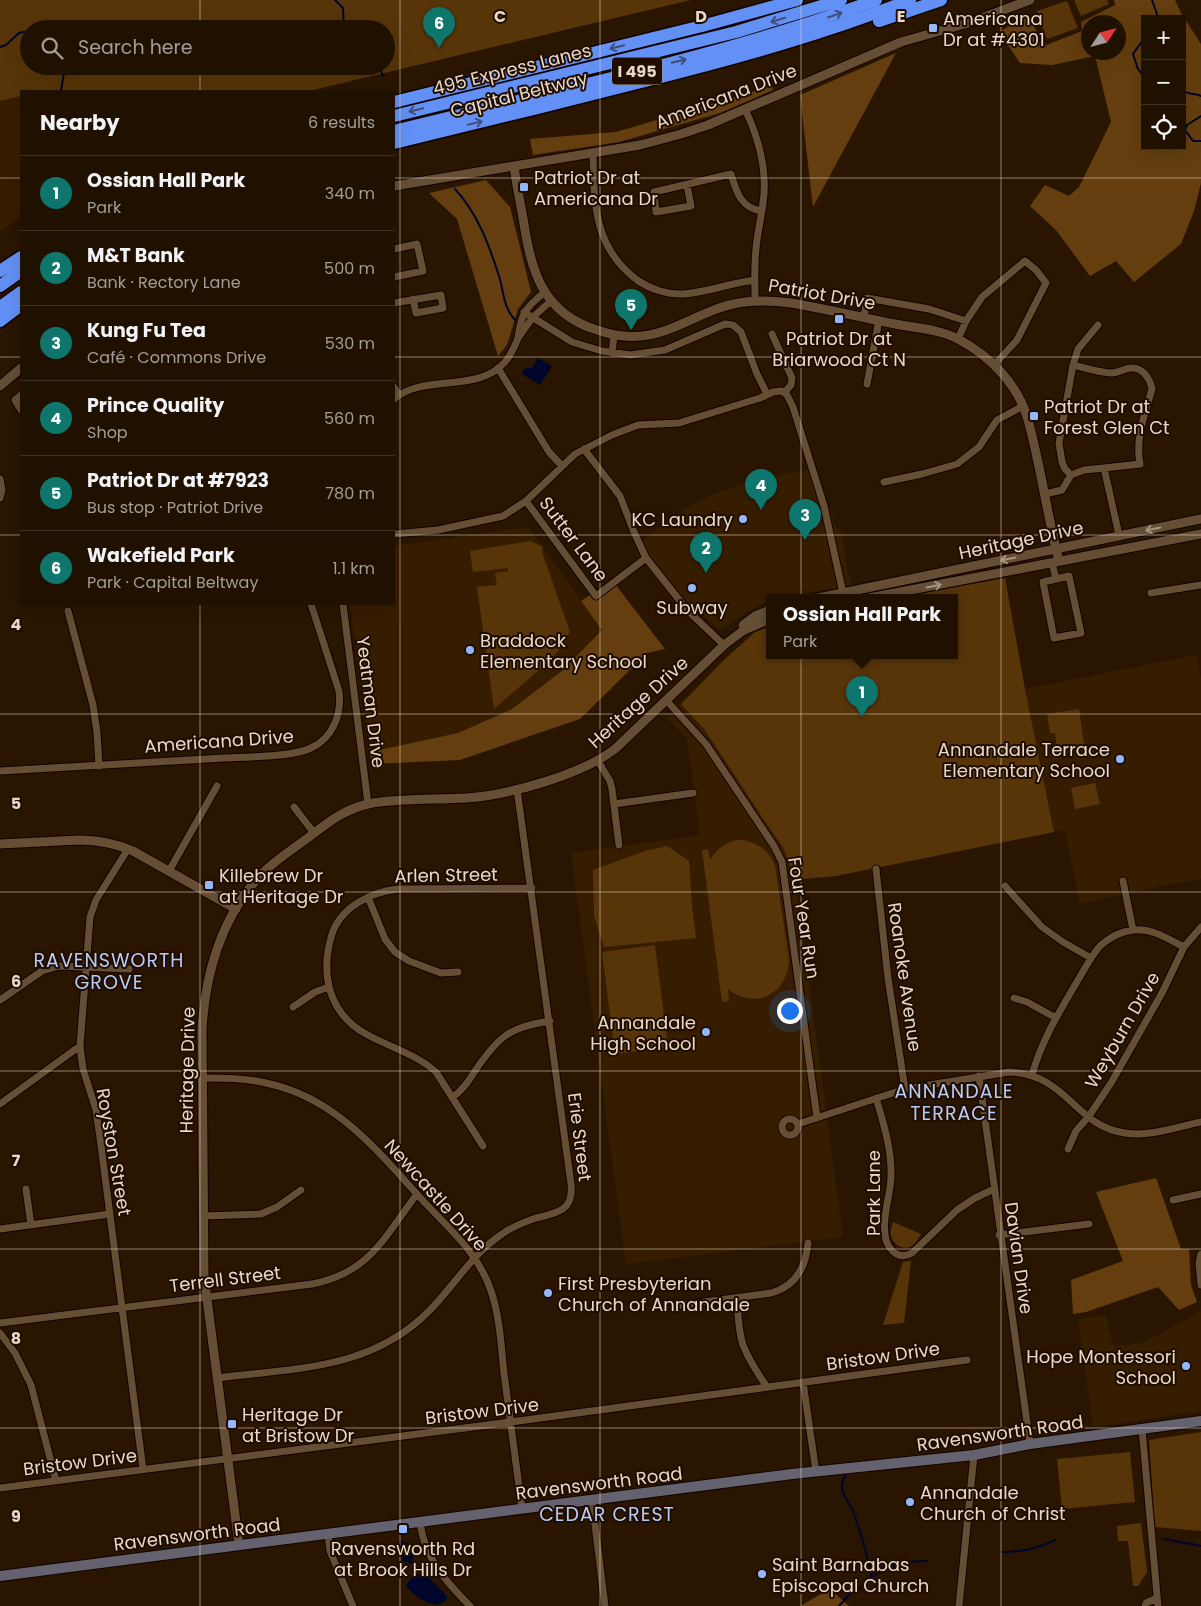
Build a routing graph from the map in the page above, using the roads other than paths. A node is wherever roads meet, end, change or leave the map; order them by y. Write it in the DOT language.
graph roads {
  1 [pos="797,0"];
  2 [pos="841,0"];
  3 [pos="876,0"];
  4 [pos="910,0"];
  5 [pos="941,0"];
  6 [pos="1030,0"];
  7 [pos="765,50"];
  8 [pos="395,102"];
  9 [pos="744,109"];
  10 [pos="395,116"];
  11 [pos="395,131"];
  12 [pos="395,143"];
  13 [pos="593,152"];
  14 [pos="514,166"];
  15 [pos="688,185"];
  16 [pos="395,186"];
  17 [pos="762,211"];
  18 [pos="395,249"];
  19 [pos="20,258"];
  20 [pos="0,271"];
  21 [pos="20,272"];
  22 [pos="395,277"];
  23 [pos="755,280"];
  24 [pos="0,286"];
  25 [pos="545,292"];
  26 [pos="20,293"];
  27 [pos="413,299"];
  28 [pos="552,300"];
  29 [pos="755,300"];
  30 [pos="395,303"];
  31 [pos="0,307"];
  32 [pos="20,307"];
  33 [pos="524,312"];
  34 [pos="864,317"];
  35 [pos="533,318"];
  36 [pos="879,320"];
  37 [pos="0,321"];
  38 [pos="966,321"];
  39 [pos="1098,325"];
  40 [pos="772,334"];
  41 [pos="614,335"];
  42 [pos="518,338"];
  43 [pos="958,339"];
  44 [pos="612,352"];
  45 [pos="994,365"];
  46 [pos="1072,365"];
  47 [pos="498,368"];
  48 [pos="20,369"];
  49 [pos="867,384"];
  50 [pos="0,386"];
  51 [pos="785,392"];
  52 [pos="768,394"];
  53 [pos="20,396"];
  54 [pos="396,397"];
  55 [pos="1023,406"];
  56 [pos="20,408"];
  57 [pos="584,449"];
  58 [pos="562,466"];
  59 [pos="1104,468"];
  60 [pos="1071,475"];
  61 [pos="0,479"];
  62 [pos="884,482"];
  63 [pos="1045,494"];
  64 [pos="0,498"];
  65 [pos="526,501"];
  66 [pos="1201,519"];
  67 [pos="395,534"];
  68 [pos="1201,534"];
  69 [pos="1118,535"];
  70 [pos="1056,549"];
  71 [pos="646,558"];
  72 [pos="1055,562"];
  73 [pos="1056,579"];
  74 [pos="1201,585"];
  75 [pos="1151,593"];
  76 [pos="843,594"];
  77 [pos="852,594"];
  78 [pos="890,594"];
  79 [pos="311,605"];
  80 [pos="343,605"];
  81 [pos="68,611"];
  82 [pos="766,612"];
  83 [pos="766,620"];
  84 [pos="724,645"];
  85 [pos="666,700"];
  86 [pos="598,761"];
  87 [pos="99,766"];
  88 [pos="0,771"];
  89 [pos="217,786"];
  90 [pos="517,789"];
  91 [pos="693,793"];
  92 [pos="368,804"];
  93 [pos="614,804"];
  94 [pos="294,807"];
  95 [pos="314,833"];
  96 [pos="0,844"];
  97 [pos="619,845"];
  98 [pos="128,849"];
  99 [pos="876,869"];
  100 [pos="169,871"];
  101 [pos="1123,881"];
  102 [pos="1005,886"];
  103 [pos="532,888"];
  104 [pos="368,897"];
  105 [pos="236,909"];
  106 [pos="1201,927"];
  107 [pos="1133,930"];
  108 [pos="1184,947"];
  109 [pos="1091,958"];
  110 [pos="86,966"];
  111 [pos="129,970"];
  112 [pos="458,972"];
  113 [pos="328,988"];
  114 [pos="1014,998"];
  115 [pos="0,1000"];
  116 [pos="293,1006"];
  117 [pos="1056,1018"];
  118 [pos="550,1021"];
  119 [pos="80,1046"];
  120 [pos="1032,1075"];
  121 [pos="978,1076"];
  122 [pos="202,1078"];
  123 [pos="905,1088"];
  124 [pos="452,1097"];
  125 [pos="876,1098"];
  126 [pos="0,1104"];
  127 [pos="817,1118"];
  128 [pos="1088,1118"];
  129 [pos="1201,1122"];
  130 [pos="798,1124"];
  131 [pos="483,1146"];
  132 [pos="1068,1149"];
  133 [pos="26,1189"];
  134 [pos="994,1189"];
  135 [pos="301,1190"];
  136 [pos="418,1194"];
  137 [pos="1201,1194"];
  138 [pos="1173,1200"];
  139 [pos="110,1214"];
  140 [pos="203,1216"];
  141 [pos="30,1224"];
  142 [pos="1089,1224"];
  143 [pos="0,1228"];
  144 [pos="1000,1236"];
  145 [pos="808,1243"];
  146 [pos="1201,1254"];
  147 [pos="475,1258"];
  148 [pos="1200,1263"];
  149 [pos="1201,1285"];
  150 [pos="206,1296"];
  151 [pos="737,1298"];
  152 [pos="674,1306"];
  153 [pos="122,1308"];
  154 [pos="0,1323"];
  155 [pos="0,1333"];
  156 [pos="967,1360"];
  157 [pos="218,1378"];
  158 [pos="803,1382"];
  159 [pos="766,1387"];
  160 [pos="1201,1421"];
  161 [pos="511,1422"];
  162 [pos="1142,1429"];
  163 [pos="1030,1444"];
  164 [pos="974,1455"];
  165 [pos="228,1459"];
  166 [pos="143,1469"];
  167 [pos="816,1472"];
  168 [pos="56,1481"];
  169 [pos="0,1488"];
  170 [pos="592,1500"];
  171 [pos="522,1509"];
  172 [pos="420,1522"];
  173 [pos="328,1534"];
  174 [pos="239,1545"];
  175 [pos="0,1576"];
  176 [pos="1157,1598"];
  177 [pos="353,1606"];
  178 [pos="470,1606"];
  179 [pos="605,1606"];
  180 [pos="959,1606"];
  181 [pos="1145,1606"];
  182 [pos="1158,1606"];
  1 -- 8 [label="highway, Capital Beltway / I 495, one-way"];
  2 -- 10 [label="highway, 495 Express Lanes / I 495, one-way"];
  11 -- 3 [label="highway, 495 Express Lanes / I 495, one-way"];
  4 -- 7 [label="highway, Capital Beltway / I 495"];
  5 -- 7 [label="highway"];
  6 -- 9 [label="street, Americana Drive"];
  12 -- 7 [label="highway, Capital Beltway / I 495, one-way"];
  9 -- 13 [label="street, Americana Drive"];
  9 -- 17 [label="street"];
  13 -- 14 [label="street, Americana Drive"];
  13 -- 23 [label="street"];
  14 -- 16 [label="street, Americana Drive"];
  14 -- 25 [label="street, Patriot Drive"];
  15 -- 15 [label="street"];
  15 -- 17 [label="street"];
  17 -- 23 [label="street"];
  18 -- 22 [label="street"];
  19 -- 20 [label="highway"];
  21 -- 24 [label="highway"];
  23 -- 29 [label="street"];
  25 -- 28 [label="street, Patriot Drive"];
  25 -- 33 [label="street"];
  26 -- 31 [label="highway"];
  27 -- 30 [label="street"];
  28 -- 35 [label="street"];
  28 -- 41 [label="street, Patriot Drive"];
  29 -- 34 [label="street, Patriot Drive"];
  29 -- 41 [label="street, Patriot Drive"];
  32 -- 37 [label="highway"];
  33 -- 35 [label="street"];
  33 -- 42 [label="street"];
  34 -- 36 [label="street, Patriot Drive"];
  34 -- 38 [label="street"];
  35 -- 42 [label="street"];
  35 -- 44 [label="street"];
  36 -- 43 [label="street, Patriot Drive"];
  36 -- 49 [label="street"];
  38 -- 43 [label="street"];
  38 -- 45 [label="street"];
  39 -- 46 [label="street"];
  40 -- 51 [label="street"];
  41 -- 44 [label="street"];
  42 -- 47 [label="street"];
  43 -- 45 [label="street, Patriot Drive"];
  44 -- 52 [label="street"];
  45 -- 55 [label="street, Patriot Drive"];
  46 -- 59 [label="street"];
  46 -- 60 [label="street"];
  47 -- 54 [label="street"];
  47 -- 58 [label="street"];
  48 -- 50 [label="street"];
  51 -- 52 [label="street"];
  51 -- 76 [label="street"];
  52 -- 57 [label="street"];
  53 -- 56 [label="street"];
  55 -- 62 [label="street"];
  55 -- 63 [label="street, Patriot Drive"];
  57 -- 58 [label="street"];
  57 -- 71 [label="street"];
  58 -- 65 [label="street"];
  59 -- 60 [label="street"];
  59 -- 69 [label="street"];
  60 -- 63 [label="street"];
  61 -- 64 [label="street"];
  63 -- 70 [label="street, Patriot Drive"];
  65 -- 67 [label="street"];
  65 -- 71 [label="street, Sutter Lane"];
  66 -- 69 [label="street, Heritage Drive, one-way"];
  68 -- 72 [label="street, Heritage Drive"];
  69 -- 70 [label="street, Heritage Drive"];
  70 -- 72 [label="street, Patriot Drive"];
  70 -- 77 [label="street, Heritage Drive, one-way"];
  71 -- 84 [label="street"];
  72 -- 73 [label="street"];
  78 -- 72 [label="street, Heritage Drive, one-way"];
  73 -- 73 [label="street"];
  74 -- 75 [label="street"];
  79 -- 87 [label="street, Americana Drive"];
  80 -- 92 [label="street, Yeatman Drive"];
  81 -- 87 [label="street"];
  82 -- 84 [label="street, Heritage Drive"];
  83 -- 84 [label="street, Heritage Drive"];
  84 -- 85 [label="street, Heritage Drive"];
  85 -- 86 [label="street, Heritage Drive"];
  85 -- 127 [label="street, Four Year Run"];
  86 -- 90 [label="street, Heritage Drive"];
  86 -- 93 [label="street"];
  87 -- 88 [label="street, Americana Drive"];
  89 -- 100 [label="street"];
  90 -- 92 [label="street, Heritage Drive"];
  90 -- 103 [label="street, Erie Street"];
  91 -- 93 [label="street"];
  92 -- 95 [label="street, Heritage Drive"];
  93 -- 97 [label="street"];
  94 -- 95 [label="street"];
  95 -- 105 [label="street, Heritage Drive"];
  96 -- 98 [label="street"];
  98 -- 100 [label="street"];
  98 -- 110 [label="street, Royston Street"];
  99 -- 123 [label="street, Roanoke Avenue"];
  100 -- 105 [label="street"];
  101 -- 107 [label="street"];
  102 -- 109 [label="street"];
  103 -- 104 [label="street, Arlen Street"];
  103 -- 118 [label="street, Erie Street"];
  104 -- 112 [label="street"];
  104 -- 113 [label="street, Arlen Street"];
  105 -- 122 [label="street, Heritage Drive"];
  106 -- 108 [label="street, Weyburn Drive"];
  107 -- 108 [label="street"];
  107 -- 109 [label="street"];
  108 -- 128 [label="street, Weyburn Drive"];
  109 -- 117 [label="street"];
  110 -- 111 [label="street"];
  110 -- 115 [label="street"];
  110 -- 119 [label="street, Royston Street"];
  113 -- 116 [label="street"];
  113 -- 124 [label="street, Arlen Street"];
  114 -- 117 [label="street"];
  117 -- 120 [label="street"];
  118 -- 124 [label="street"];
  118 -- 147 [label="street, Erie Street"];
  119 -- 126 [label="street"];
  119 -- 139 [label="street, Royston Street"];
  120 -- 121 [label="street"];
  120 -- 128 [label="street"];
  121 -- 123 [label="street"];
  121 -- 134 [label="street, Davian Drive"];
  122 -- 136 [label="street, Newcastle Drive"];
  122 -- 140 [label="street, Heritage Drive"];
  123 -- 125 [label="street"];
  124 -- 131 [label="street, Arlen Street"];
  125 -- 127 [label="street"];
  125 -- 134 [label="street, Park Lane"];
  127 -- 130 [label="street"];
  128 -- 129 [label="street"];
  128 -- 132 [label="street, Weyburn Drive"];
  133 -- 141 [label="street"];
  134 -- 144 [label="street, Davian Drive"];
  135 -- 140 [label="street"];
  136 -- 147 [label="street, Newcastle Drive"];
  136 -- 150 [label="street, Terrell Street"];
  137 -- 138 [label="street"];
  139 -- 141 [label="street"];
  139 -- 153 [label="street, Royston Street"];
  140 -- 150 [label="street, Heritage Drive"];
  141 -- 143 [label="street"];
  142 -- 144 [label="street"];
  144 -- 163 [label="street, Davian Drive"];
  145 -- 151 [label="street"];
  146 -- 148 [label="street"];
  147 -- 157 [label="street, Erie Street"];
  147 -- 161 [label="street, Newcastle Drive"];
  148 -- 149 [label="street"];
  150 -- 153 [label="street, Terrell Street"];
  150 -- 157 [label="street, Heritage Drive"];
  151 -- 152 [label="street"];
  151 -- 159 [label="street"];
  153 -- 154 [label="street, Terrell Street"];
  153 -- 166 [label="street, Royston Street"];
  155 -- 168 [label="street"];
  156 -- 158 [label="street, Bristow Drive"];
  157 -- 165 [label="street, Heritage Drive"];
  158 -- 159 [label="street, Bristow Drive"];
  158 -- 167 [label="street"];
  159 -- 161 [label="street, Bristow Drive"];
  160 -- 162 [label="main road, Ravensworth Road"];
  161 -- 165 [label="street, Bristow Drive"];
  161 -- 171 [label="street, Newcastle Drive"];
  162 -- 163 [label="main road, Ravensworth Road"];
  162 -- 176 [label="street"];
  163 -- 164 [label="main road, Ravensworth Road"];
  164 -- 167 [label="main road, Ravensworth Road"];
  164 -- 180 [label="street"];
  165 -- 166 [label="street, Bristow Drive"];
  165 -- 174 [label="street, Heritage Drive"];
  166 -- 168 [label="street, Bristow Drive"];
  167 -- 170 [label="main road, Ravensworth Road"];
  168 -- 169 [label="street, Bristow Drive"];
  170 -- 171 [label="main road, Ravensworth Road"];
  170 -- 179 [label="street"];
  171 -- 172 [label="main road, Ravensworth Road"];
  172 -- 173 [label="main road, Ravensworth Road"];
  172 -- 178 [label="street"];
  173 -- 174 [label="main road, Ravensworth Road"];
  173 -- 177 [label="street"];
  174 -- 175 [label="main road, Ravensworth Road"];
  176 -- 181 [label="street"];
  176 -- 182 [label="street"];
}
